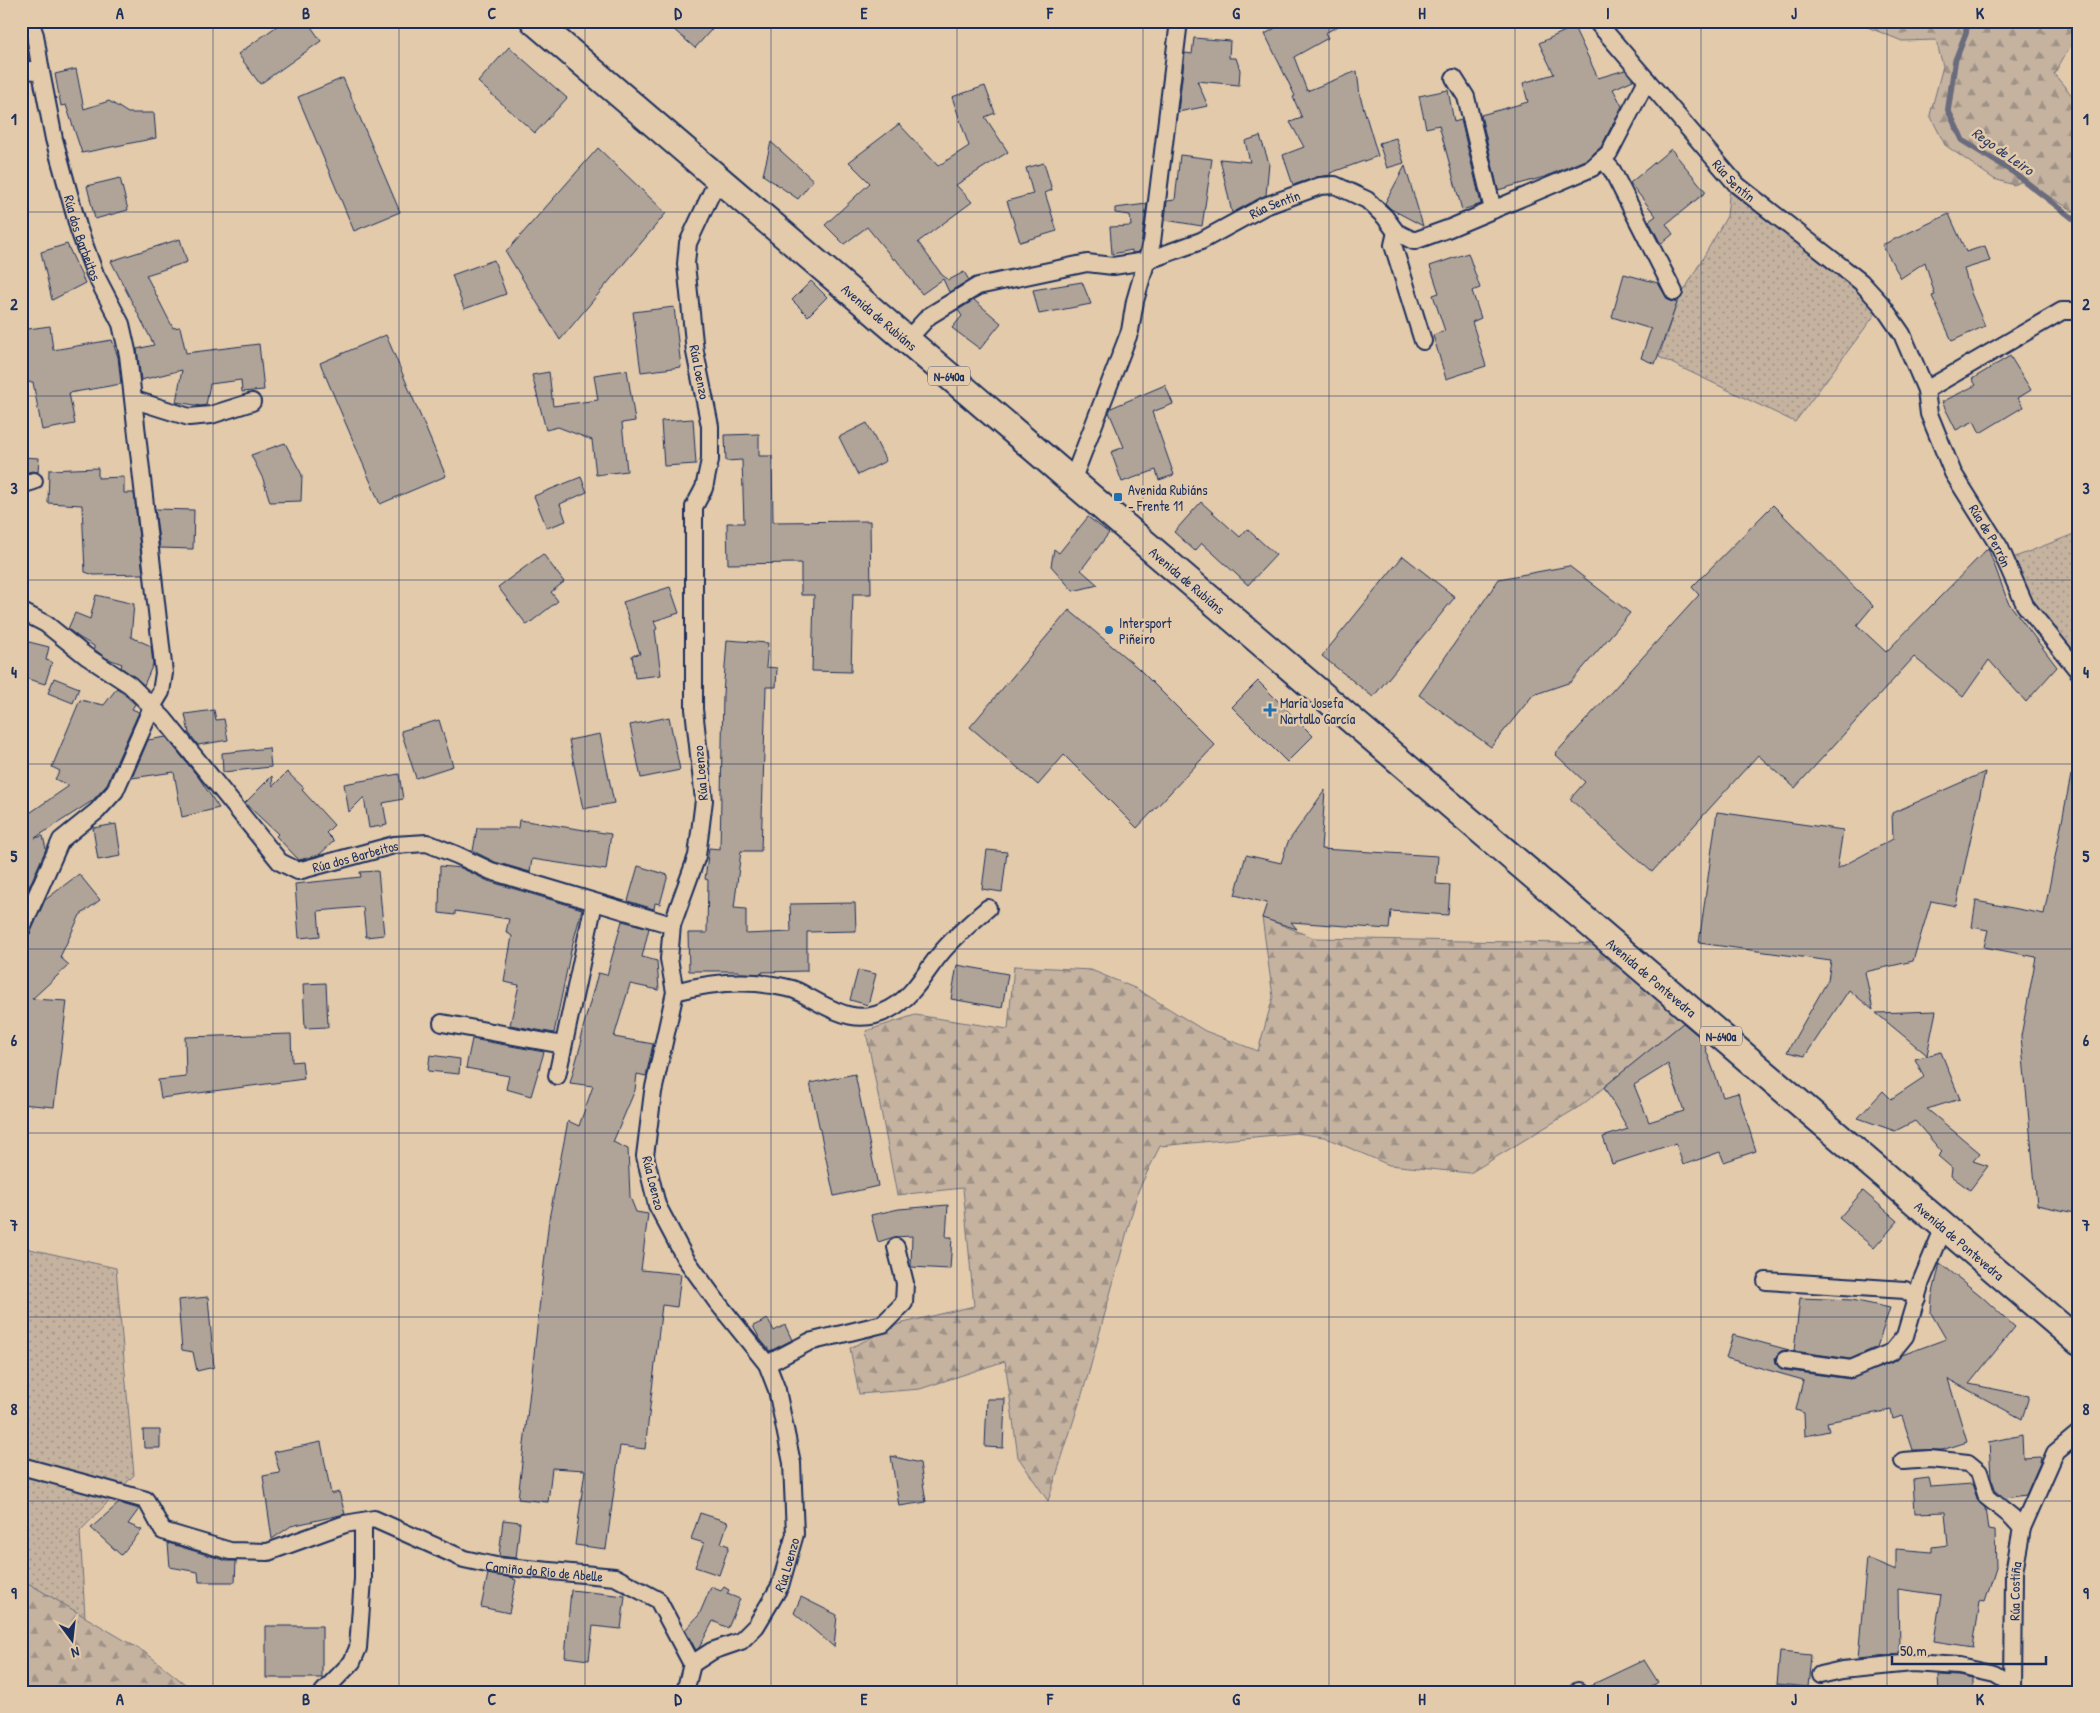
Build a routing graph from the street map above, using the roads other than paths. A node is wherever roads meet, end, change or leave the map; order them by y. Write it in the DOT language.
graph roads {
  1 [pos="30,21"];
  2 [pos="534,21"];
  3 [pos="1179,21"];
  4 [pos="1596,21"];
  5 [pos="21,72"];
  6 [pos="41,72"];
  7 [pos="1454,78"];
  8 [pos="1647,80"];
  9 [pos="1602,159"];
  10 [pos="718,179"];
  11 [pos="1493,210"];
  12 [pos="1396,232"];
  13 [pos="1146,261"];
  14 [pos="1838,265"];
  15 [pos="1674,292"];
  16 [pos="2079,311"];
  17 [pos="907,340"];
  18 [pos="1423,341"];
  19 [pos="1926,390"];
  20 [pos="135,400"];
  21 [pos="252,402"];
  22 [pos="1072,481"];
  23 [pos="21,611"];
  24 [pos="2079,672"];
  25 [pos="152,707"];
  26 [pos="1363,730"];
  27 [pos="594,903"];
  28 [pos="988,908"];
  29 [pos="672,926"];
  30 [pos="21,930"];
  31 [pos="675,992"];
  32 [pos="442,1023"];
  33 [pos="563,1045"];
  34 [pos="556,1076"];
  35 [pos="1944,1226"];
  36 [pos="896,1247"];
  37 [pos="1766,1281"];
  38 [pos="1917,1298"];
  39 [pos="2079,1342"];
  40 [pos="1785,1360"];
  41 [pos="767,1364"];
  42 [pos="2079,1432"];
  43 [pos="1903,1461"];
  44 [pos="21,1466"];
  45 [pos="363,1521"];
  46 [pos="2022,1528"];
  47 [pos="692,1664"];
  48 [pos="1820,1675"];
  49 [pos="2013,1688"];
  50 [pos="323,1692"];
  51 [pos="685,1692"];
  1 -- 6 [label="street, Rúa dos Barbeitos"];
  2 -- 10 [label="main road, Avenida de Rubiáns / N-640a"];
  3 -- 13 [label="street"];
  4 -- 8 [label="street, Rúa Sentín"];
  5 -- 6 [label="street"];
  6 -- 20 [label="street, Rúa dos Barbeitos"];
  7 -- 11 [label="street"];
  8 -- 9 [label="street"];
  8 -- 14 [label="street, Rúa Sentín"];
  9 -- 11 [label="street"];
  9 -- 15 [label="street"];
  10 -- 17 [label="main road, Avenida de Rubiáns / N-640a"];
  10 -- 29 [label="street, Rúa Loenzo"];
  11 -- 12 [label="street"];
  12 -- 13 [label="street, Rúa Sentín"];
  12 -- 18 [label="street"];
  13 -- 17 [label="street, Rúa Sentín"];
  13 -- 22 [label="street"];
  14 -- 19 [label="street, Rúa de Perrón"];
  16 -- 19 [label="street"];
  17 -- 22 [label="main road, Avenida de Rubiáns / N-640a"];
  19 -- 24 [label="street, Rúa de Perrón"];
  20 -- 21 [label="street"];
  20 -- 25 [label="street, Rúa dos Barbeitos"];
  22 -- 26 [label="main road, Avenida de Rubiáns / N-640a"];
  23 -- 25 [label="street, Rúa dos Barbeitos"];
  25 -- 27 [label="street, Rúa dos Barbeitos"];
  25 -- 30 [label="street"];
  26 -- 35 [label="main road, Avenida de Pontevedra / N-640a"];
  27 -- 29 [label="street, Rúa dos Barbeitos"];
  27 -- 33 [label="street"];
  28 -- 31 [label="street"];
  29 -- 31 [label="street, Rúa Loenzo"];
  31 -- 41 [label="street, Rúa Loenzo"];
  32 -- 33 [label="street"];
  33 -- 34 [label="street"];
  35 -- 38 [label="street"];
  35 -- 39 [label="main road, Avenida de Pontevedra / N-640a"];
  36 -- 41 [label="street"];
  37 -- 38 [label="street"];
  38 -- 40 [label="street"];
  41 -- 47 [label="street, Rúa Loenzo"];
  42 -- 46 [label="street, Rúa Costiña"];
  43 -- 46 [label="street"];
  44 -- 45 [label="street, Camiño do Rio de Abelle"];
  45 -- 47 [label="street, Camiño do Rio de Abelle"];
  45 -- 50 [label="street"];
  46 -- 49 [label="street, Rúa Costiña"];
  47 -- 51 [label="street"];
  48 -- 49 [label="street, Rúa Costiña"];
}
